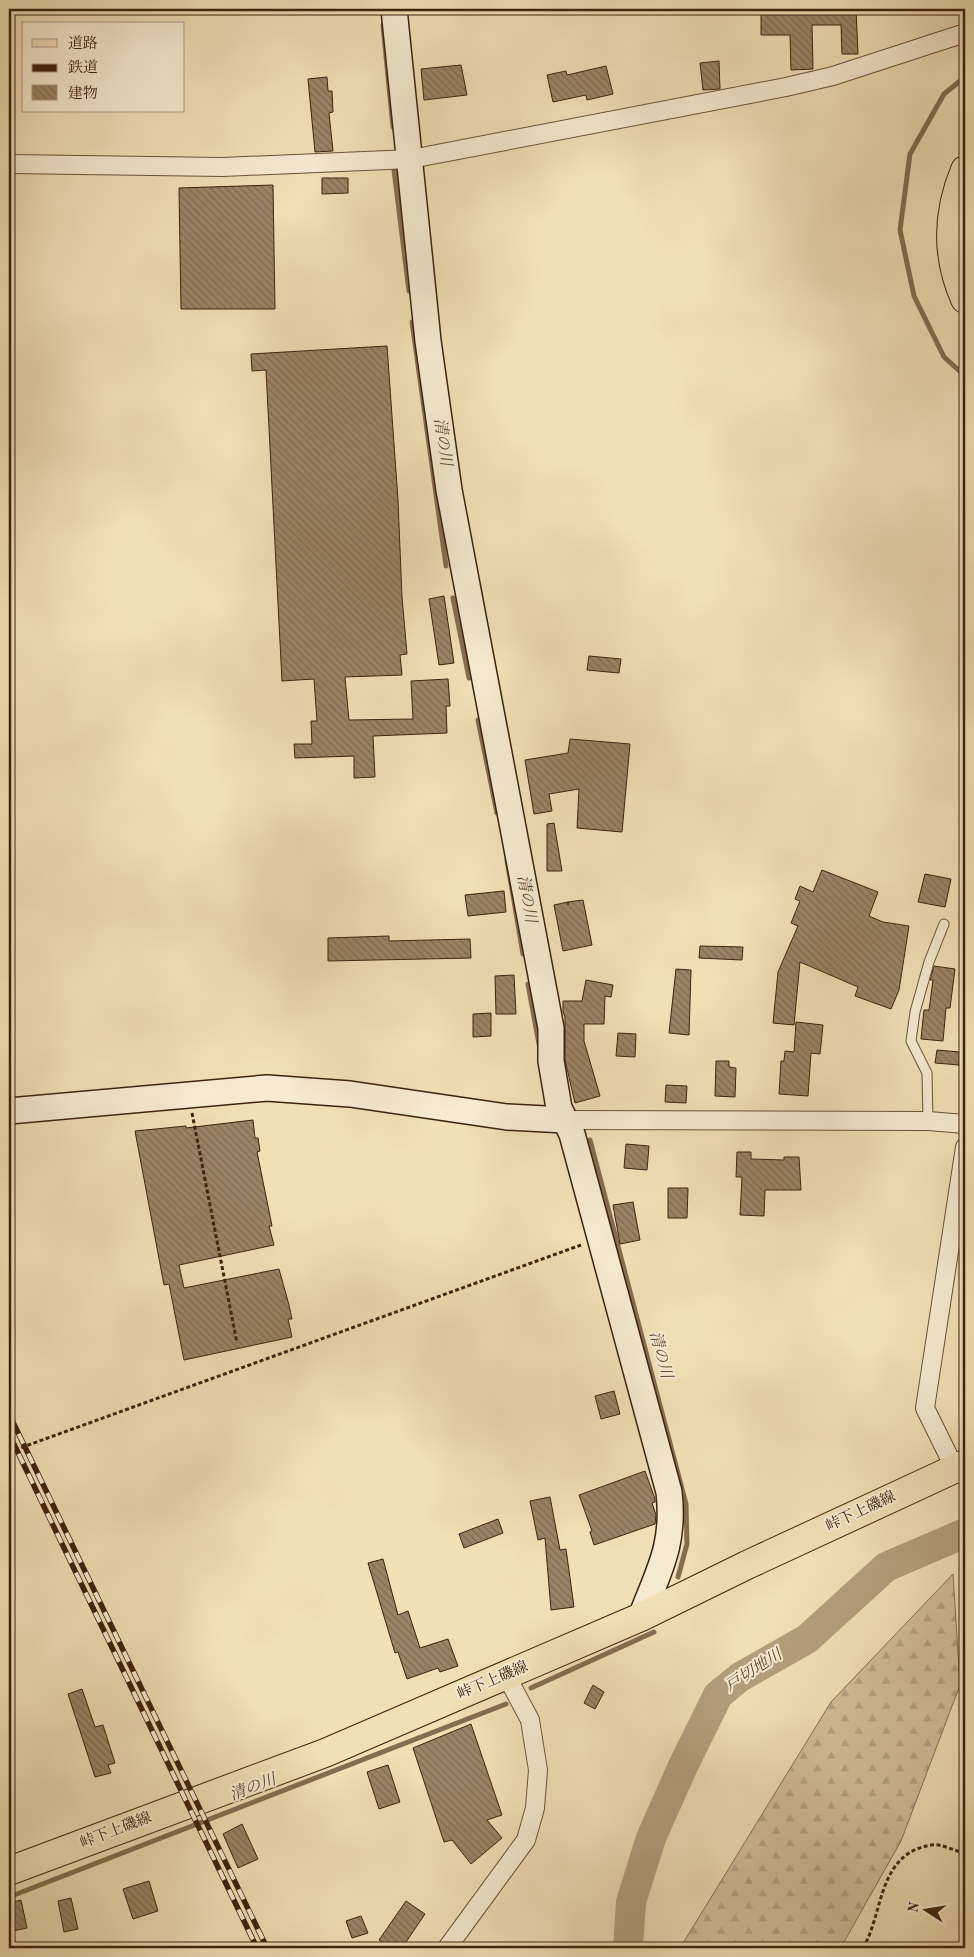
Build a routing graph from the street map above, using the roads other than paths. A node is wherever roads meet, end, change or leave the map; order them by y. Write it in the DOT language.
graph roads {
  1 [pos="394,9"];
  2 [pos="965,33"];
  3 [pos="411,159"];
  4 [pos="9,164"];
  5 [pos="965,170"];
  6 [pos="965,299"];
  7 [pos="944,924"];
  8 [pos="9,1111"];
  9 [pos="565,1120"];
  10 [pos="928,1121"];
  11 [pos="965,1124"];
  12 [pos="965,1147"];
  13 [pos="960,1466"];
  14 [pos="641,1617"];
  15 [pos="506,1674"];
  16 [pos="9,1871"];
  17 [pos="447,1948"];
  1 -- 3 [label="street"];
  2 -- 3 [label="street"];
  3 -- 4 [label="street"];
  3 -- 9 [label="street"];
  5 -- 6 [label="main road"];
  7 -- 10 [label="lane"];
  8 -- 9 [label="street"];
  9 -- 10 [label="street"];
  9 -- 14 [label="street"];
  10 -- 11 [label="street"];
  12 -- 13 [label="street"];
  13 -- 14 [label="main road, 峠下上磯線"];
  14 -- 15 [label="main road, 峠下上磯線"];
  15 -- 16 [label="main road, 峠下上磯線"];
  15 -- 17 [label="street"];
}
